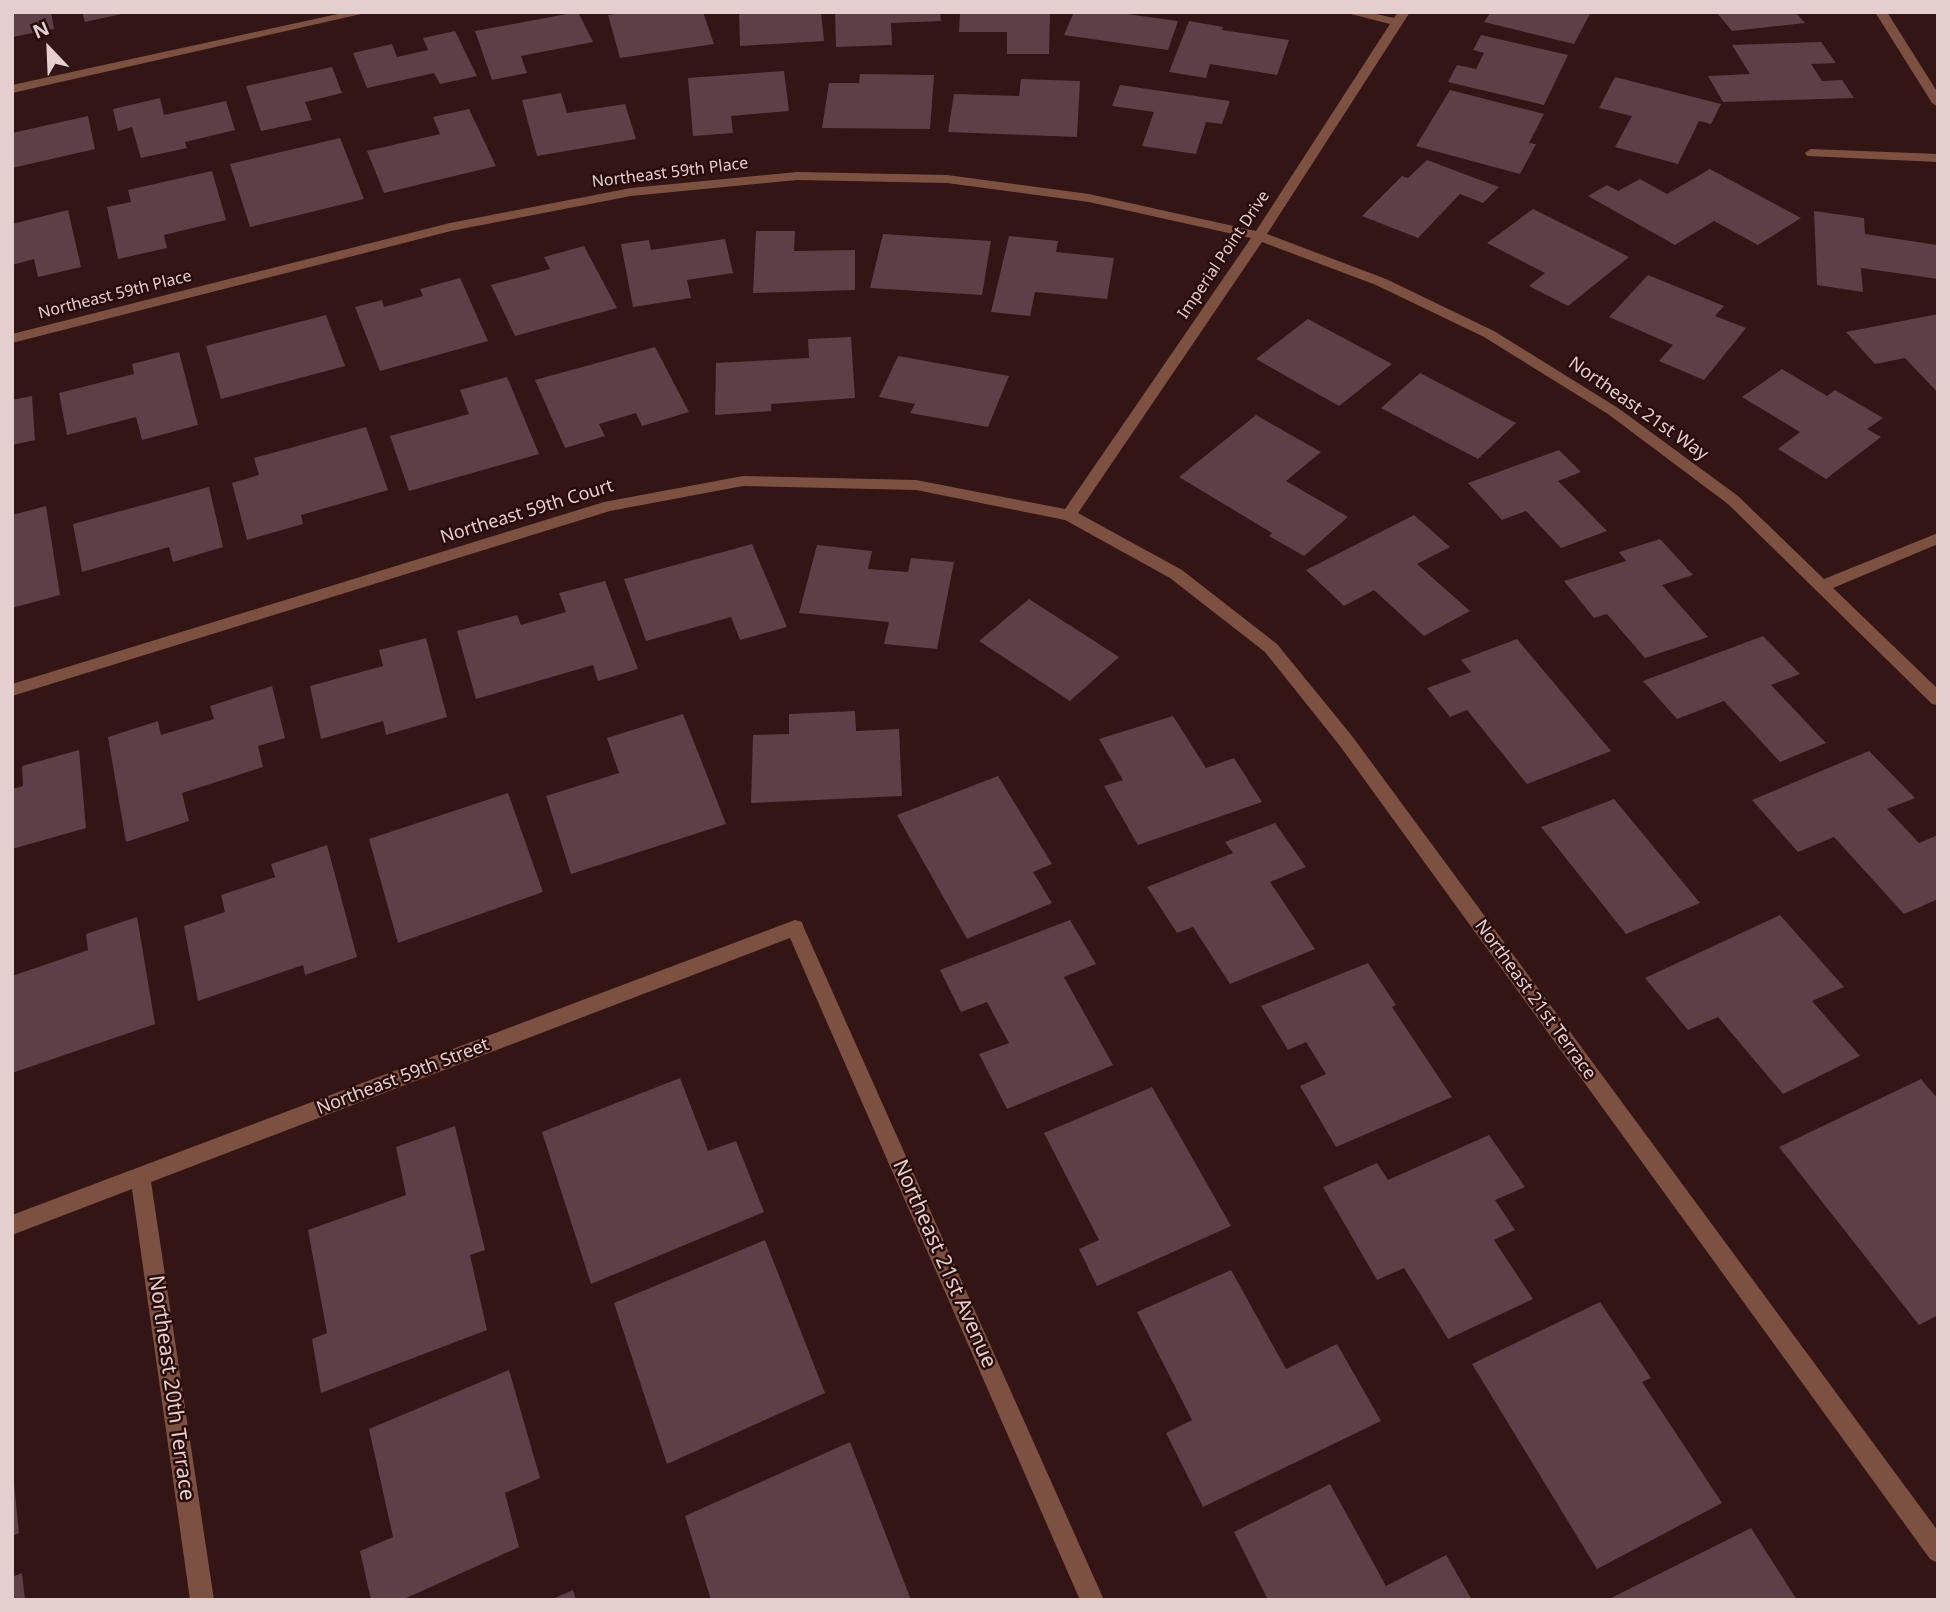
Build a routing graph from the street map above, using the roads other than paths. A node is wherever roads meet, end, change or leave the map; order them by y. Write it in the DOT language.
graph roads {
  1 [pos="364,12"];
  2 [pos="1349,12"];
  3 [pos="1881,12"];
  4 [pos="1400,17"];
  5 [pos="12,89"];
  6 [pos="1938,103"];
  7 [pos="1811,153"];
  8 [pos="1938,158"];
  9 [pos="1259,236"];
  10 [pos="12,339"];
  11 [pos="1069,514"];
  12 [pos="1938,538"];
  13 [pos="1822,586"];
  14 [pos="12,690"];
  15 [pos="1938,699"];
  16 [pos="795,928"];
  17 [pos="140,1177"];
  18 [pos="12,1225"];
  19 [pos="1938,1551"];
  20 [pos="202,1600"];
  21 [pos="1093,1600"];
  1 -- 5 [label="street"];
  2 -- 4 [label="street"];
  3 -- 6 [label="street"];
  4 -- 9 [label="street, Imperial Point Drive"];
  7 -- 8 [label="street"];
  9 -- 10 [label="street, Northeast 59th Place"];
  9 -- 11 [label="street, Imperial Point Drive"];
  9 -- 13 [label="street, Northeast 21st Way"];
  11 -- 14 [label="street, Northeast 59th Court"];
  11 -- 19 [label="street, Northeast 21st Terrace"];
  12 -- 13 [label="street"];
  13 -- 15 [label="street, Northeast 21st Way"];
  16 -- 17 [label="street, Northeast 59th Street"];
  16 -- 21 [label="street, Northeast 21st Avenue"];
  17 -- 18 [label="street, Northeast 59th Street"];
  17 -- 20 [label="street, Northeast 20th Terrace"];
}
